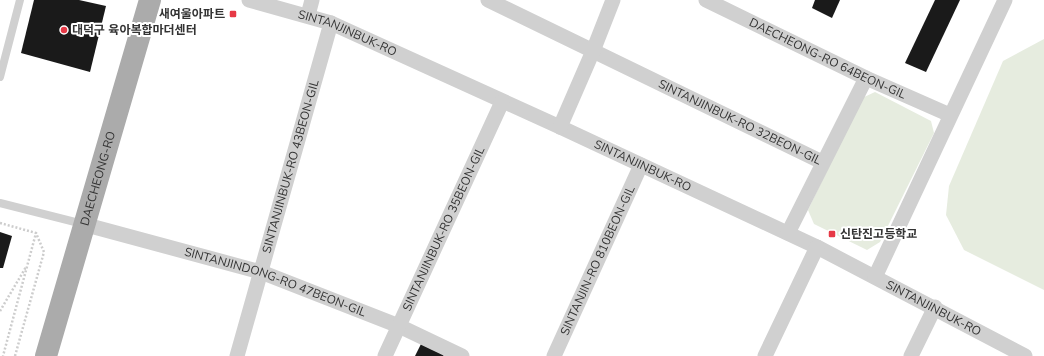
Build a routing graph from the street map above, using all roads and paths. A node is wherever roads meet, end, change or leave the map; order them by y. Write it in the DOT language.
graph roads {
  1 [pos="20,0"];
  2 [pos="150,0"];
  3 [pos="249,0"];
  4 [pos="312,0"];
  5 [pos="488,0"];
  6 [pos="613,0"];
  7 [pos="706,0"];
  8 [pos="1005,0"];
  9 [pos="308,15"];
  10 [pos="331,23"];
  11 [pos="593,51"];
  12 [pos="0,77"];
  13 [pos="866,78"];
  14 [pos="502,102"];
  15 [pos="950,115"];
  16 [pos="560,127"];
  17 [pos="822,162"];
  18 [pos="641,165"];
  19 [pos="0,202"];
  20 [pos="0,223"];
  21 [pos="84,224"];
  22 [pos="36,233"];
  23 [pos="788,233"];
  24 [pos="817,247"];
  25 [pos="28,263"];
  26 [pos="261,272"];
  27 [pos="875,277"];
  28 [pos="935,307"];
  29 [pos="0,311"];
  30 [pos="399,326"];
  31 [pos="3,356"];
  32 [pos="15,356"];
  33 [pos="46,356"];
  34 [pos="237,356"];
  35 [pos="385,356"];
  36 [pos="462,356"];
  37 [pos="554,356"];
  38 [pos="765,356"];
  39 [pos="911,356"];
  40 [pos="1025,356"];
  1 -- 12 [label="lane"];
  2 -- 21 [label="main road, DAECHEONG-RO"];
  3 -- 9 [label="street, SINTANJINBUK-RO"];
  4 -- 9 [label="street"];
  5 -- 11 [label="street, SINTANJINBUK-RO 32BEON-GIL"];
  6 -- 11 [label="street"];
  7 -- 13 [label="street, DAECHEONG-RO 64BEON-GIL"];
  8 -- 15 [label="street"];
  9 -- 10 [label="street, SINTANJINBUK-RO"];
  10 -- 14 [label="street, SINTANJINBUK-RO"];
  10 -- 26 [label="street, SINTANJINBUK-RO 43BEON-GIL"];
  11 -- 16 [label="street"];
  11 -- 17 [label="street, SINTANJINBUK-RO 32BEON-GIL"];
  13 -- 15 [label="street, DAECHEONG-RO 64BEON-GIL"];
  13 -- 17 [label="street, SINTANJINBUK-RO 32BEON-GIL"];
  14 -- 16 [label="street, SINTANJINBUK-RO"];
  14 -- 30 [label="street, SINTANJINBUK-RO 35BEON-GIL"];
  15 -- 27 [label="street"];
  16 -- 18 [label="street, SINTANJINBUK-RO"];
  17 -- 23 [label="street"];
  18 -- 23 [label="street, SINTANJINBUK-RO"];
  18 -- 37 [label="street, SINTANJIN-RO 810BEON-GIL"];
  19 -- 21 [label="lane"];
  20 -- 22 [label="path"];
  21 -- 26 [label="street, SINTANJINDONG-RO 47BEON-GIL"];
  21 -- 33 [label="main road, DAECHEONG-RO"];
  22 -- 25 [label="path"];
  22 -- 32 [label="path"];
  23 -- 24 [label="street, SINTANJINBUK-RO"];
  24 -- 27 [label="street, SINTANJINBUK-RO"];
  24 -- 38 [label="street"];
  25 -- 29 [label="path"];
  25 -- 31 [label="path"];
  26 -- 30 [label="street, SINTANJINDONG-RO 47BEON-GIL"];
  26 -- 34 [label="street, SINTANJINBUK-RO 43BEON-GIL"];
  27 -- 28 [label="street, SINTANJINBUK-RO"];
  28 -- 39 [label="street"];
  28 -- 40 [label="street, SINTANJINBUK-RO"];
  30 -- 35 [label="street, SINTANJINBUK-RO 35BEON-GIL"];
  30 -- 36 [label="street, SINTANJINDONG-RO 47BEON-GIL"];
}
